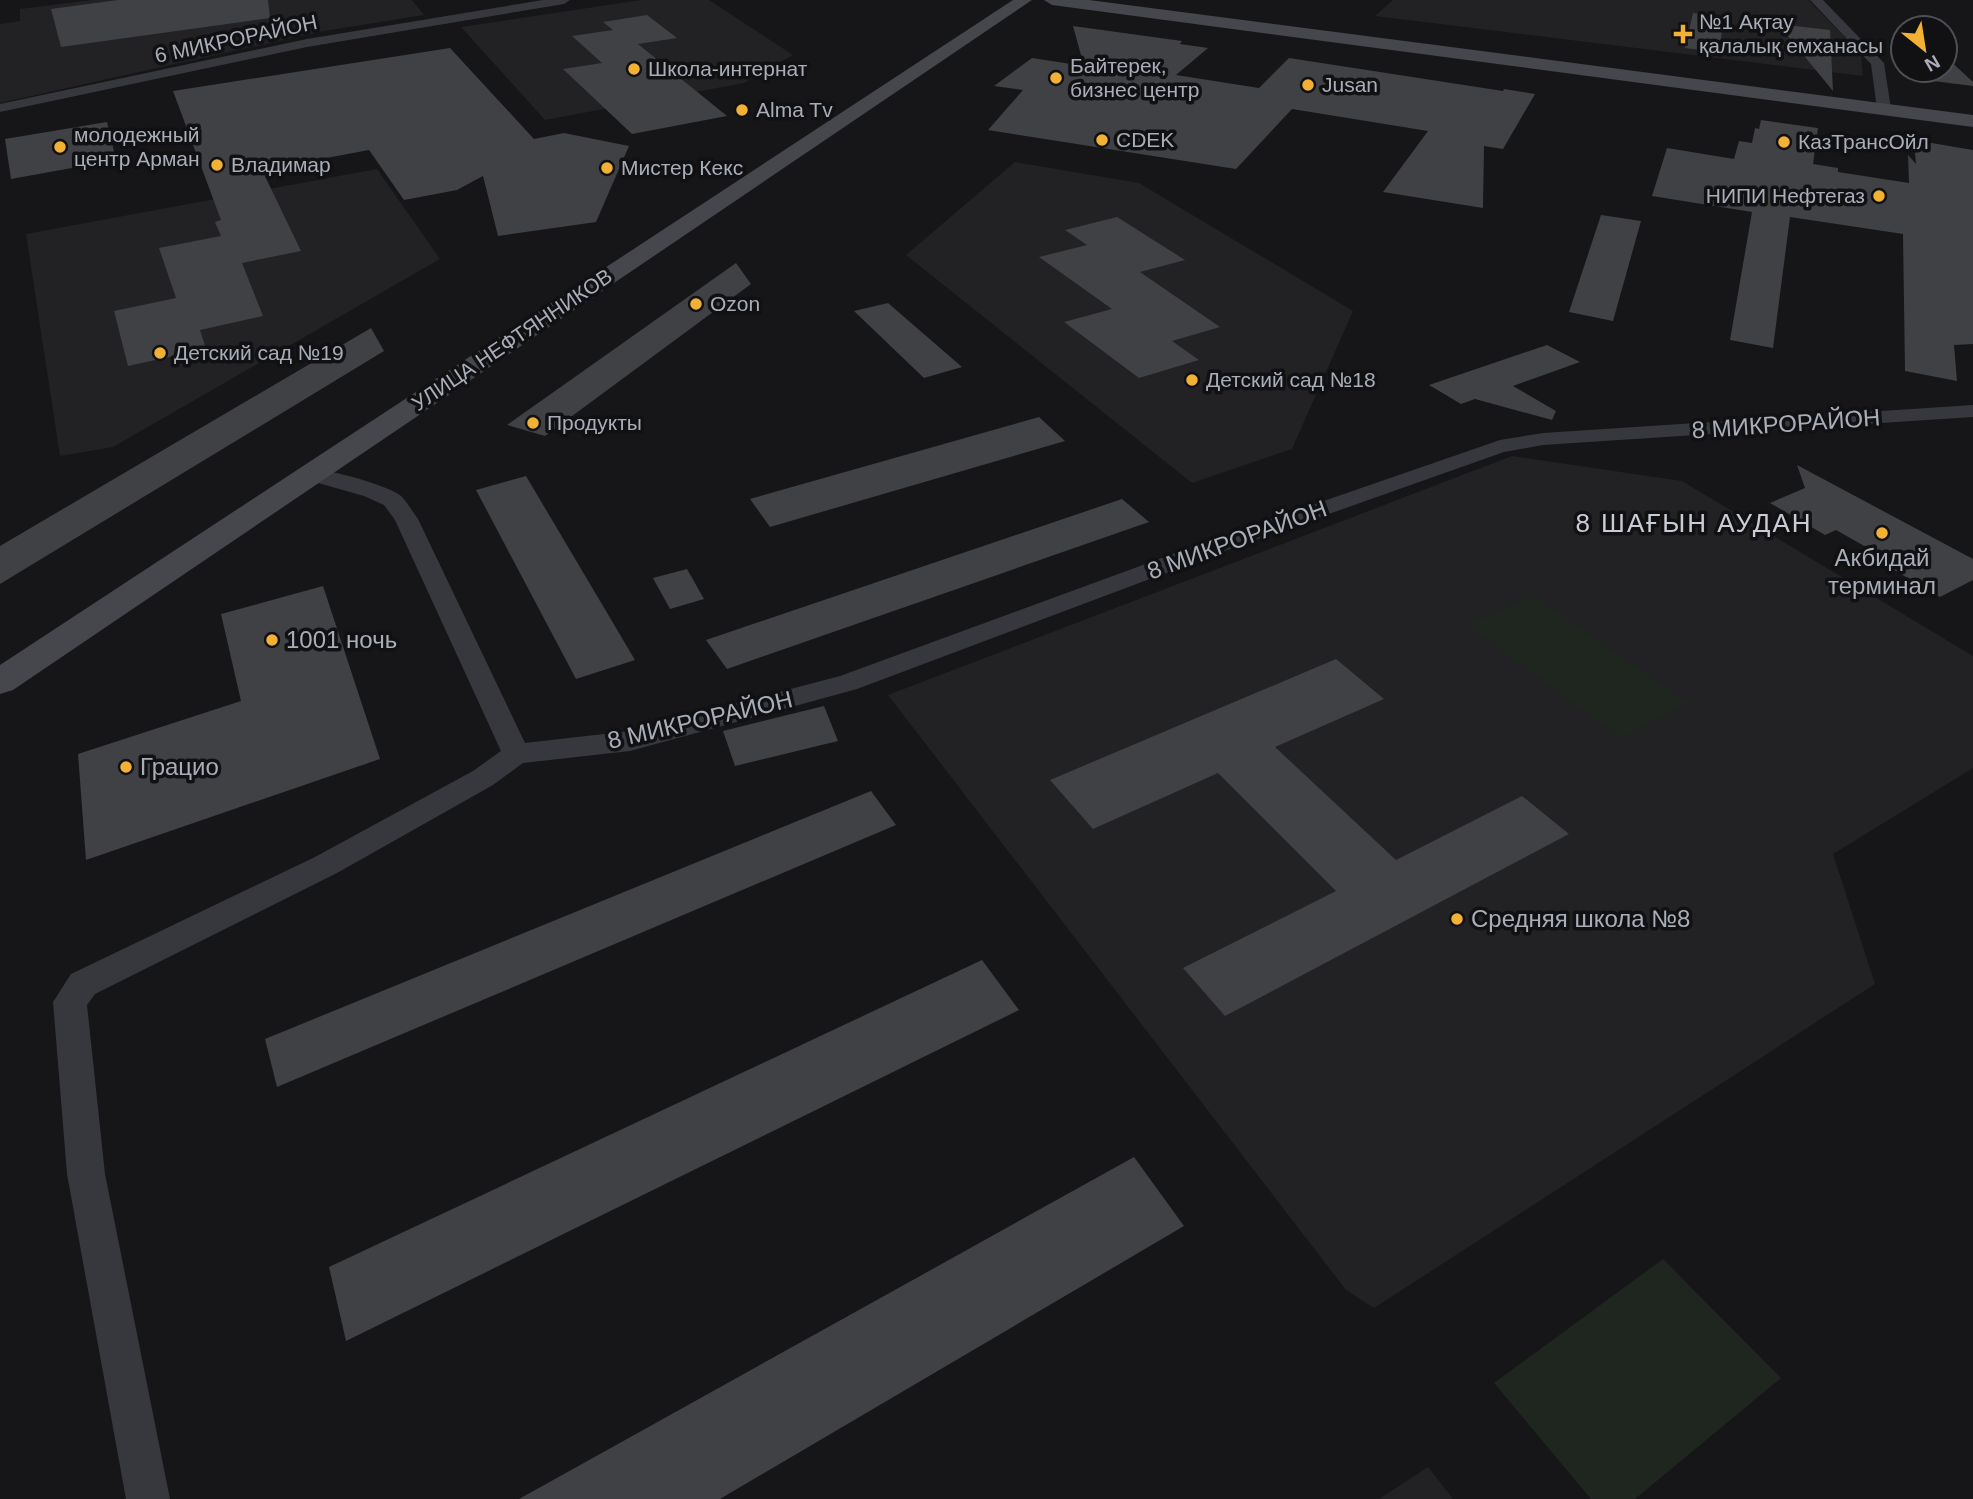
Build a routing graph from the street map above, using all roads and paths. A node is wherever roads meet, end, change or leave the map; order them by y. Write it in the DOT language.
graph roads {
  1 [pos="564,0"];
  2 [pos="1024,0"];
  3 [pos="1052,0"];
  4 [pos="1097,0"];
  5 [pos="1816,0"];
  6 [pos="1615,70"];
  7 [pos="1884,105"];
  8 [pos="0,108"];
  9 [pos="1973,113"];
  10 [pos="1973,121"];
  11 [pos="1973,411"];
  12 [pos="312,474"];
  13 [pos="0,682"];
  14 [pos="516,754"];
  15 [pos="148,1499"];
  1 -- 8 [label="street, 6 МИКРОРАЙОН"];
  2 -- 12 [label="main road, УЛИЦА НЕФТЯННИКОВ"];
  3 -- 6 [label="main road"];
  4 -- 6 [label="main road"];
  5 -- 7 [label="street"];
  6 -- 7 [label="main road"];
  7 -- 9 [label="main road"];
  7 -- 10 [label="main road"];
  11 -- 14 [label="street, 8 МИКРОРАЙОН"];
  12 -- 13 [label="main road, УЛИЦА НЕФТЯННИКОВ"];
  12 -- 14 [label="street"];
  14 -- 15 [label="street"];
}
